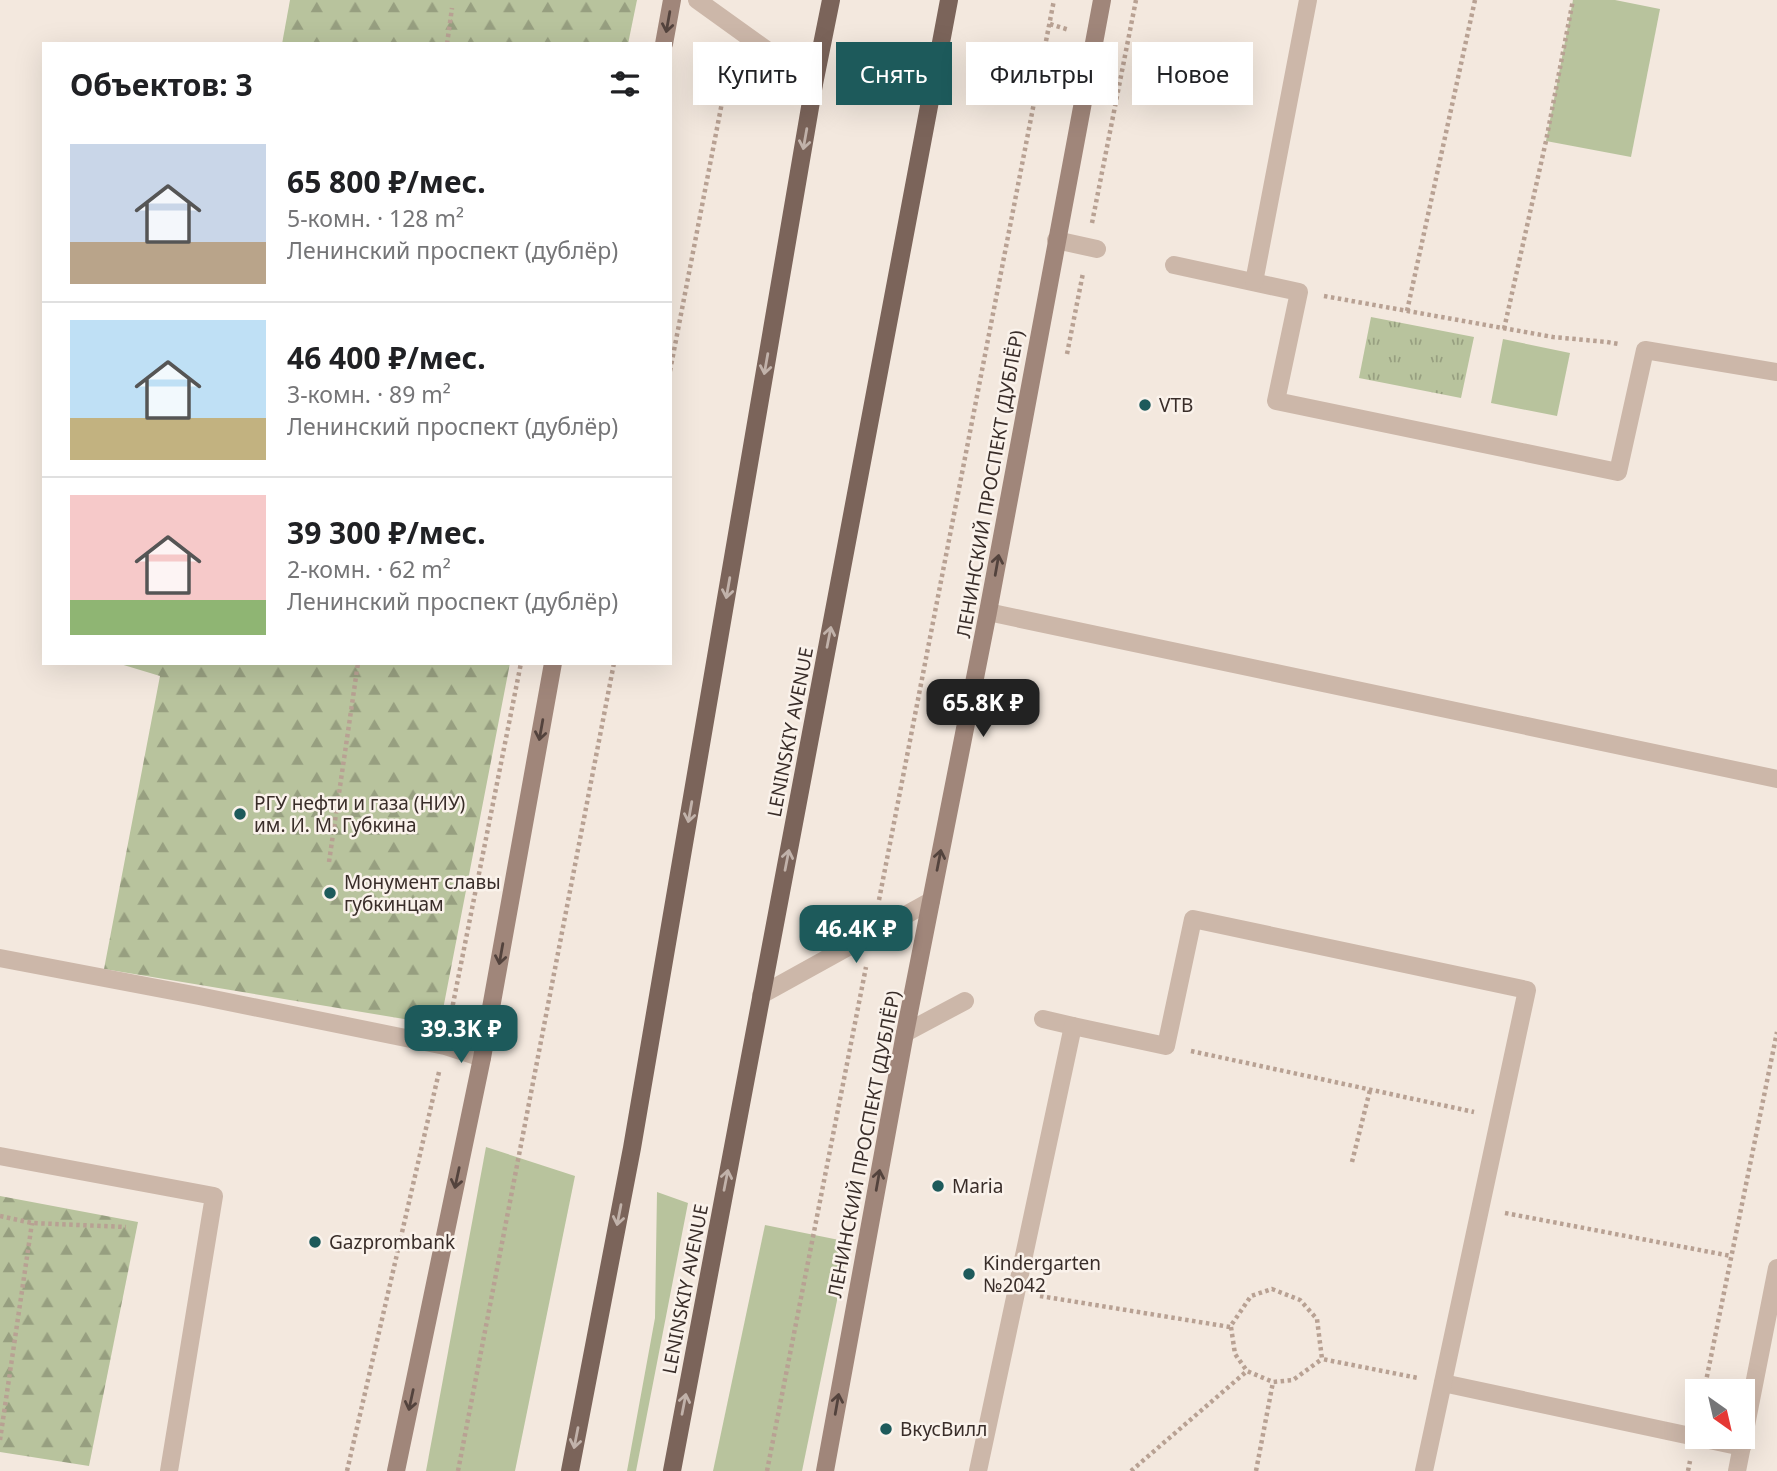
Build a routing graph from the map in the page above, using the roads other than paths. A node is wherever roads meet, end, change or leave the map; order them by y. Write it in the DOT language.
graph roads {
  1 [pos="672,0"];
  2 [pos="697,0"];
  3 [pos="831,0"];
  4 [pos="949,0"];
  5 [pos="1102,0"];
  6 [pos="1308,0"];
  7 [pos="664,42"];
  8 [pos="754,42"];
  9 [pos="822,44"];
  10 [pos="810,105"];
  11 [pos="1056,240"];
  12 [pos="1097,249"];
  13 [pos="1174,265"];
  14 [pos="1254,282"];
  15 [pos="1777,372"];
  16 [pos="988,612"];
  17 [pos="553,665"];
  18 [pos="1777,779"];
  19 [pos="932,901"];
  20 [pos="0,958"];
  21 [pos="761,995"];
  22 [pos="965,1002"];
  23 [pos="1043,1019"];
  24 [pos="1073,1026"];
  25 [pos="905,1033"];
  26 [pos="482,1058"];
  27 [pos="0,1156"];
  28 [pos="1777,1268"];
  29 [pos="1755,1381"];
  30 [pos="1443,1383"];
  31 [pos="1685,1435"];
  32 [pos="1742,1449"];
  33 [pos="169,1471"];
  34 [pos="396,1471"];
  35 [pos="570,1471"];
  36 [pos="672,1471"];
  37 [pos="825,1471"];
  38 [pos="978,1471"];
  39 [pos="1424,1471"];
  40 [pos="1737,1471"];
  1 -- 7 [label="street, one-way"];
  2 -- 8 [label="street"];
  3 -- 9 [label="main road"];
  21 -- 4 [label="main road, LENINSKIY AVENUE, one-way"];
  5 -- 11 [label="street, ЛЕНИНСКИЙ ПРОСПЕКТ (ДУБЛЁР)"];
  6 -- 14 [label="street"];
  10 -- 35 [label="main road, one-way"];
  11 -- 12 [label="street"];
  16 -- 11 [label="street, ЛЕНИНСКИЙ ПРОСПЕКТ (ДУБЛЁР), one-way"];
  13 -- 14 [label="street"];
  14 -- 15 [label="street"];
  16 -- 18 [label="street"];
  19 -- 16 [label="street, ЛЕНИНСКИЙ ПРОСПЕКТ (ДУБЛЁР), one-way"];
  17 -- 26 [label="street, one-way"];
  19 -- 21 [label="street"];
  19 -- 25 [label="street, ЛЕНИНСКИЙ ПРОСПЕКТ (ДУБЛЁР)"];
  20 -- 26 [label="street"];
  36 -- 21 [label="main road, LENINSKIY AVENUE, one-way"];
  22 -- 25 [label="street"];
  23 -- 24 [label="street"];
  24 -- 30 [label="street"];
  24 -- 38 [label="street"];
  37 -- 25 [label="street, ЛЕНИНСКИЙ ПРОСПЕКТ (ДУБЛЁР), one-way"];
  26 -- 34 [label="street, one-way"];
  27 -- 33 [label="street"];
  28 -- 29 [label="street"];
  30 -- 31 [label="street"];
  30 -- 39 [label="street"];
  32 -- 40 [label="street"];
}
